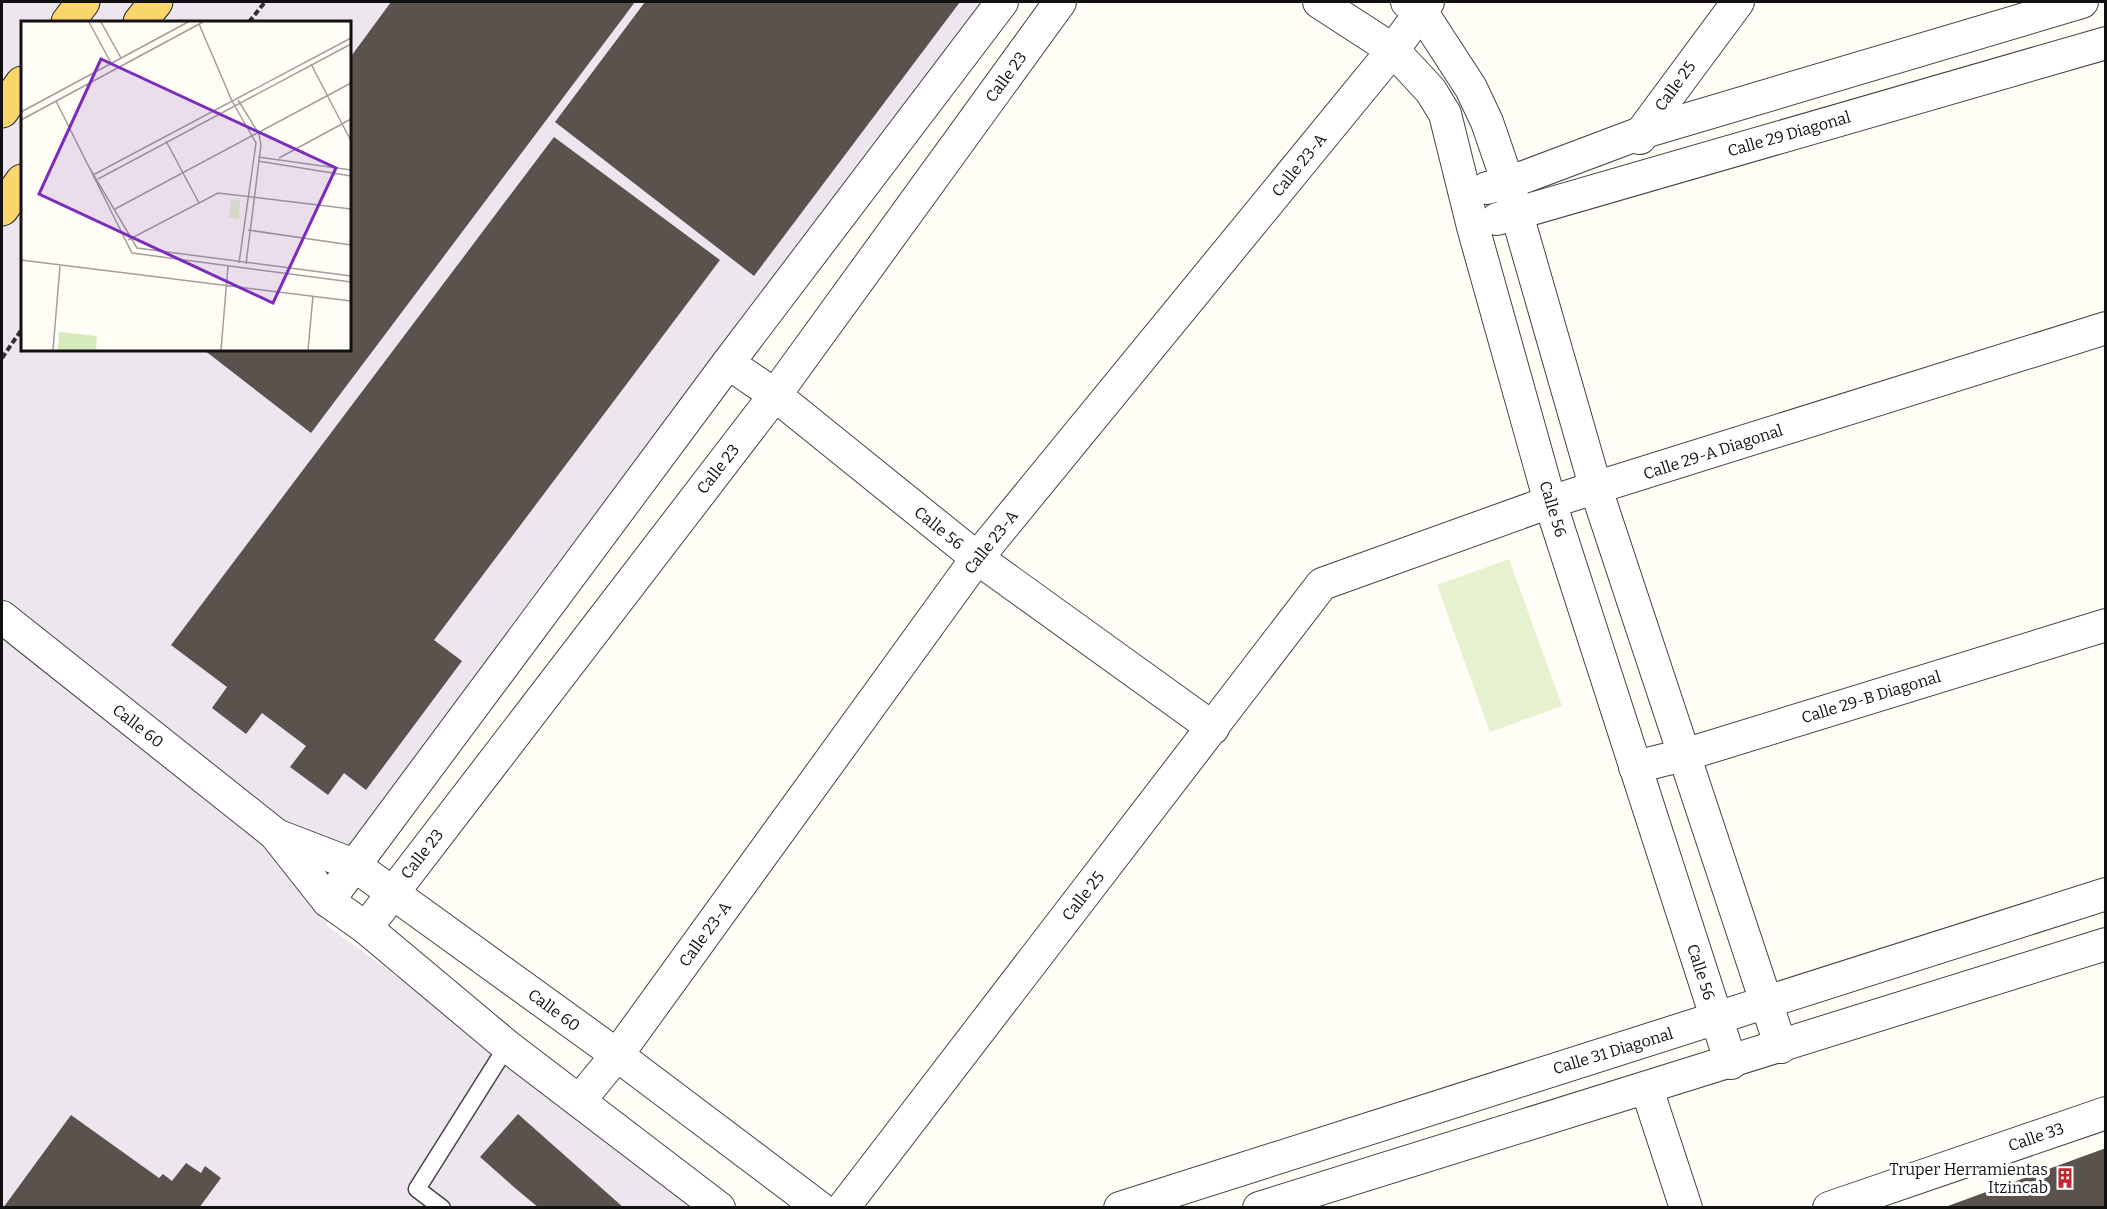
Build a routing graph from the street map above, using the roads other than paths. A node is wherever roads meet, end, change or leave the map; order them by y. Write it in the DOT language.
graph roads {
  1 [pos="83,2"];
  2 [pos="156,2"];
  3 [pos="1002,2"];
  4 [pos="1060,2"];
  5 [pos="1319,2"];
  6 [pos="1738,2"];
  7 [pos="2082,2"];
  8 [pos="1419,5"];
  9 [pos="69,21"];
  10 [pos="141,21"];
  11 [pos="2106,43"];
  12 [pos="1393,50"];
  13 [pos="21,84"];
  14 [pos="2,111"];
  15 [pos="1641,133"];
  16 [pos="1632,180"];
  17 [pos="21,182"];
  18 [pos="1508,183"];
  19 [pos="1466,193"];
  20 [pos="2,209"];
  21 [pos="1516,213"];
  22 [pos="1473,227"];
  23 [pos="2106,328"];
  24 [pos="728,363"];
  25 [pos="775,395"];
  26 [pos="1596,489"];
  27 [pos="1550,502"];
  28 [pos="976,558"];
  29 [pos="1322,584"];
  30 [pos="2,617"];
  31 [pos="2106,625"];
  32 [pos="1213,728"];
  33 [pos="1684,754"];
  34 [pos="1635,767"];
  35 [pos="275,834"];
  36 [pos="354,865"];
  37 [pos="392,893"];
  38 [pos="2106,894"];
  39 [pos="328,901"];
  40 [pos="366,928"];
  41 [pos="2106,944"];
  42 [pos="1766,1003"];
  43 [pos="1716,1019"];
  44 [pos="507,1046"];
  45 [pos="1781,1047"];
  46 [pos="617,1055"];
  47 [pos="1731,1063"];
  48 [pos="1521,1080"];
  49 [pos="1647,1089"];
  50 [pos="579,1101"];
  51 [pos="2106,1113"];
  52 [pos="1534,1122"];
  53 [pos="442,1208"];
  54 [pos="718,1208"];
  55 [pos="820,1208"];
  56 [pos="843,1208"];
  57 [pos="1120,1208"];
  58 [pos="1258,1208"];
  59 [pos="1686,1208"];
  60 [pos="1829,1208"];
  1 -- 9 [label="main road"];
  2 -- 10 [label="main road"];
  3 -- 24 [label="street"];
  4 -- 25 [label="street, Calle 23"];
  5 -- 12 [label="street, Calle 56"];
  6 -- 15 [label="street, Calle 25"];
  7 -- 15 [label="street"];
  8 -- 12 [label="street, Calle 23-A"];
  8 -- 18 [label="street"];
  11 -- 16 [label="street, Calle 29 Diagonal"];
  12 -- 19 [label="street, Calle 56"];
  12 -- 28 [label="street, Calle 23-A"];
  13 -- 14 [label="main road"];
  15 -- 16 [label="street, Calle 25"];
  15 -- 18 [label="street"];
  16 -- 21 [label="street, Calle 29 Diagonal"];
  17 -- 20 [label="main road"];
  18 -- 19 [label="street"];
  18 -- 21 [label="street"];
  19 -- 22 [label="street, Calle 56"];
  21 -- 22 [label="street, Calle 29 Diagonal"];
  21 -- 26 [label="street"];
  22 -- 27 [label="street, Calle 56"];
  23 -- 26 [label="street, Calle 29-A Diagonal"];
  24 -- 25 [label="street, Calle 56"];
  24 -- 36 [label="street"];
  25 -- 28 [label="street, Calle 56"];
  25 -- 37 [label="street, Calle 23"];
  26 -- 27 [label="street, Calle 29-A Diagonal"];
  26 -- 33 [label="street"];
  27 -- 29 [label="street, Calle 29-A Diagonal"];
  27 -- 34 [label="street, Calle 56"];
  28 -- 32 [label="street, Calle 56"];
  28 -- 46 [label="street, Calle 23-A"];
  29 -- 32 [label="street, Calle 25"];
  30 -- 35 [label="street, Calle 60"];
  31 -- 33 [label="street, Calle 29-B Diagonal"];
  32 -- 56 [label="street, Calle 25"];
  33 -- 34 [label="street, Calle 29-B Diagonal"];
  33 -- 42 [label="street"];
  34 -- 43 [label="street, Calle 56"];
  35 -- 36 [label="street, Calle 60"];
  35 -- 39 [label="street, Calle 60"];
  36 -- 37 [label="street, Calle 60"];
  36 -- 39 [label="street"];
  37 -- 40 [label="street, Calle 23"];
  37 -- 46 [label="street, Calle 60"];
  38 -- 42 [label="street, Calle 31 Diagonal"];
  39 -- 40 [label="street, Calle 60"];
  40 -- 44 [label="street, Calle 60"];
  41 -- 45 [label="street"];
  42 -- 43 [label="street, Calle 31 Diagonal"];
  42 -- 45 [label="street"];
  43 -- 47 [label="street, Calle 56"];
  43 -- 48 [label="street, Calle 31 Diagonal"];
  44 -- 50 [label="street, Calle 60"];
  44 -- 53 [label="lane"];
  45 -- 47 [label="street"];
  46 -- 50 [label="street, Calle 23-A"];
  46 -- 55 [label="street, Calle 60"];
  47 -- 49 [label="street"];
  48 -- 52 [label="street"];
  48 -- 57 [label="street, Calle 31 Diagonal"];
  49 -- 52 [label="street"];
  49 -- 59 [label="street"];
  50 -- 54 [label="street, Calle 60"];
  51 -- 60 [label="street, Calle 33"];
  52 -- 58 [label="street"];
}
